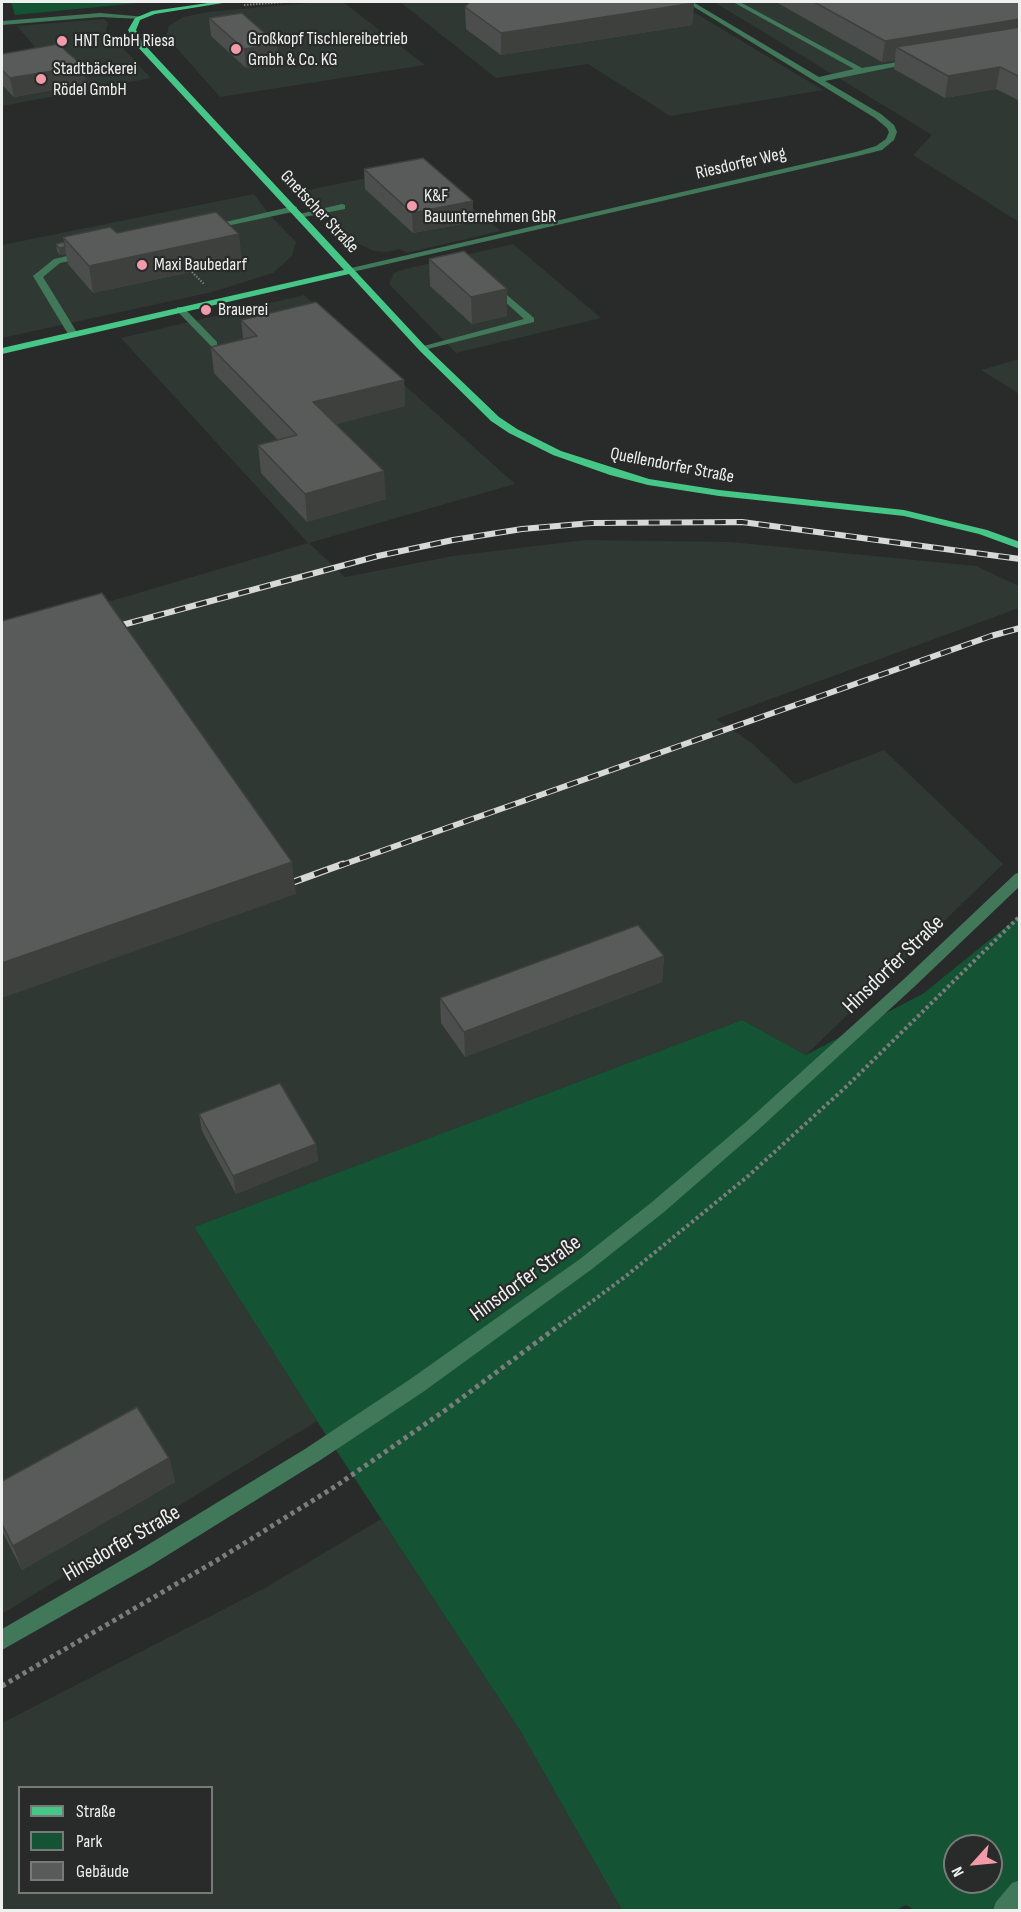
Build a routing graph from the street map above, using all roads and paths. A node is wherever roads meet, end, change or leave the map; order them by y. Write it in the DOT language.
graph roads {
  1 [pos="226,2"];
  2 [pos="285,2"];
  3 [pos="689,2"];
  4 [pos="736,2"];
  5 [pos="244,5"];
  6 [pos="142,17"];
  7 [pos="2,23"];
  8 [pos="918,60"];
  9 [pos="861,70"];
  10 [pos="818,80"];
  11 [pos="342,207"];
  12 [pos="296,212"];
  13 [pos="202,229"];
  14 [pos="451,249"];
  15 [pos="90,254"];
  16 [pos="460,256"];
  17 [pos="351,271"];
  18 [pos="486,280"];
  19 [pos="180,309"];
  20 [pos="73,334"];
  21 [pos="214,344"];
  22 [pos="423,349"];
  23 [pos="2,351"];
  24 [pos="1020,546"];
  25 [pos="1020,877"];
  26 [pos="2,1640"];
  27 [pos="1020,1891"];
  28 [pos="1004,1911"];
  1 -- 6 [label="main road"];
  2 -- 5 [label="path"];
  3 -- 10 [label="street, Riesdorfer Weg"];
  4 -- 9 [label="street"];
  6 -- 7 [label="street"];
  6 -- 12 [label="main road, Gnetscher Straße"];
  8 -- 9 [label="street"];
  9 -- 10 [label="street"];
  10 -- 14 [label="street, Riesdorfer Weg"];
  11 -- 12 [label="street"];
  12 -- 13 [label="street"];
  12 -- 17 [label="main road, Gnetscher Straße"];
  14 -- 16 [label="street"];
  14 -- 17 [label="street, Riesdorfer Weg"];
  15 -- 20 [label="street"];
  17 -- 19 [label="main road, Gnetscher Straße"];
  17 -- 22 [label="main road, Quellendorfer Straße"];
  18 -- 22 [label="street"];
  19 -- 20 [label="main road, Gnetscher Straße"];
  19 -- 21 [label="street"];
  20 -- 23 [label="main road, Gnetscher Straße"];
  22 -- 24 [label="main road, Quellendorfer Straße"];
  25 -- 26 [label="street, Hinsdorfer Straße"];
  27 -- 28 [label="street"];
}
